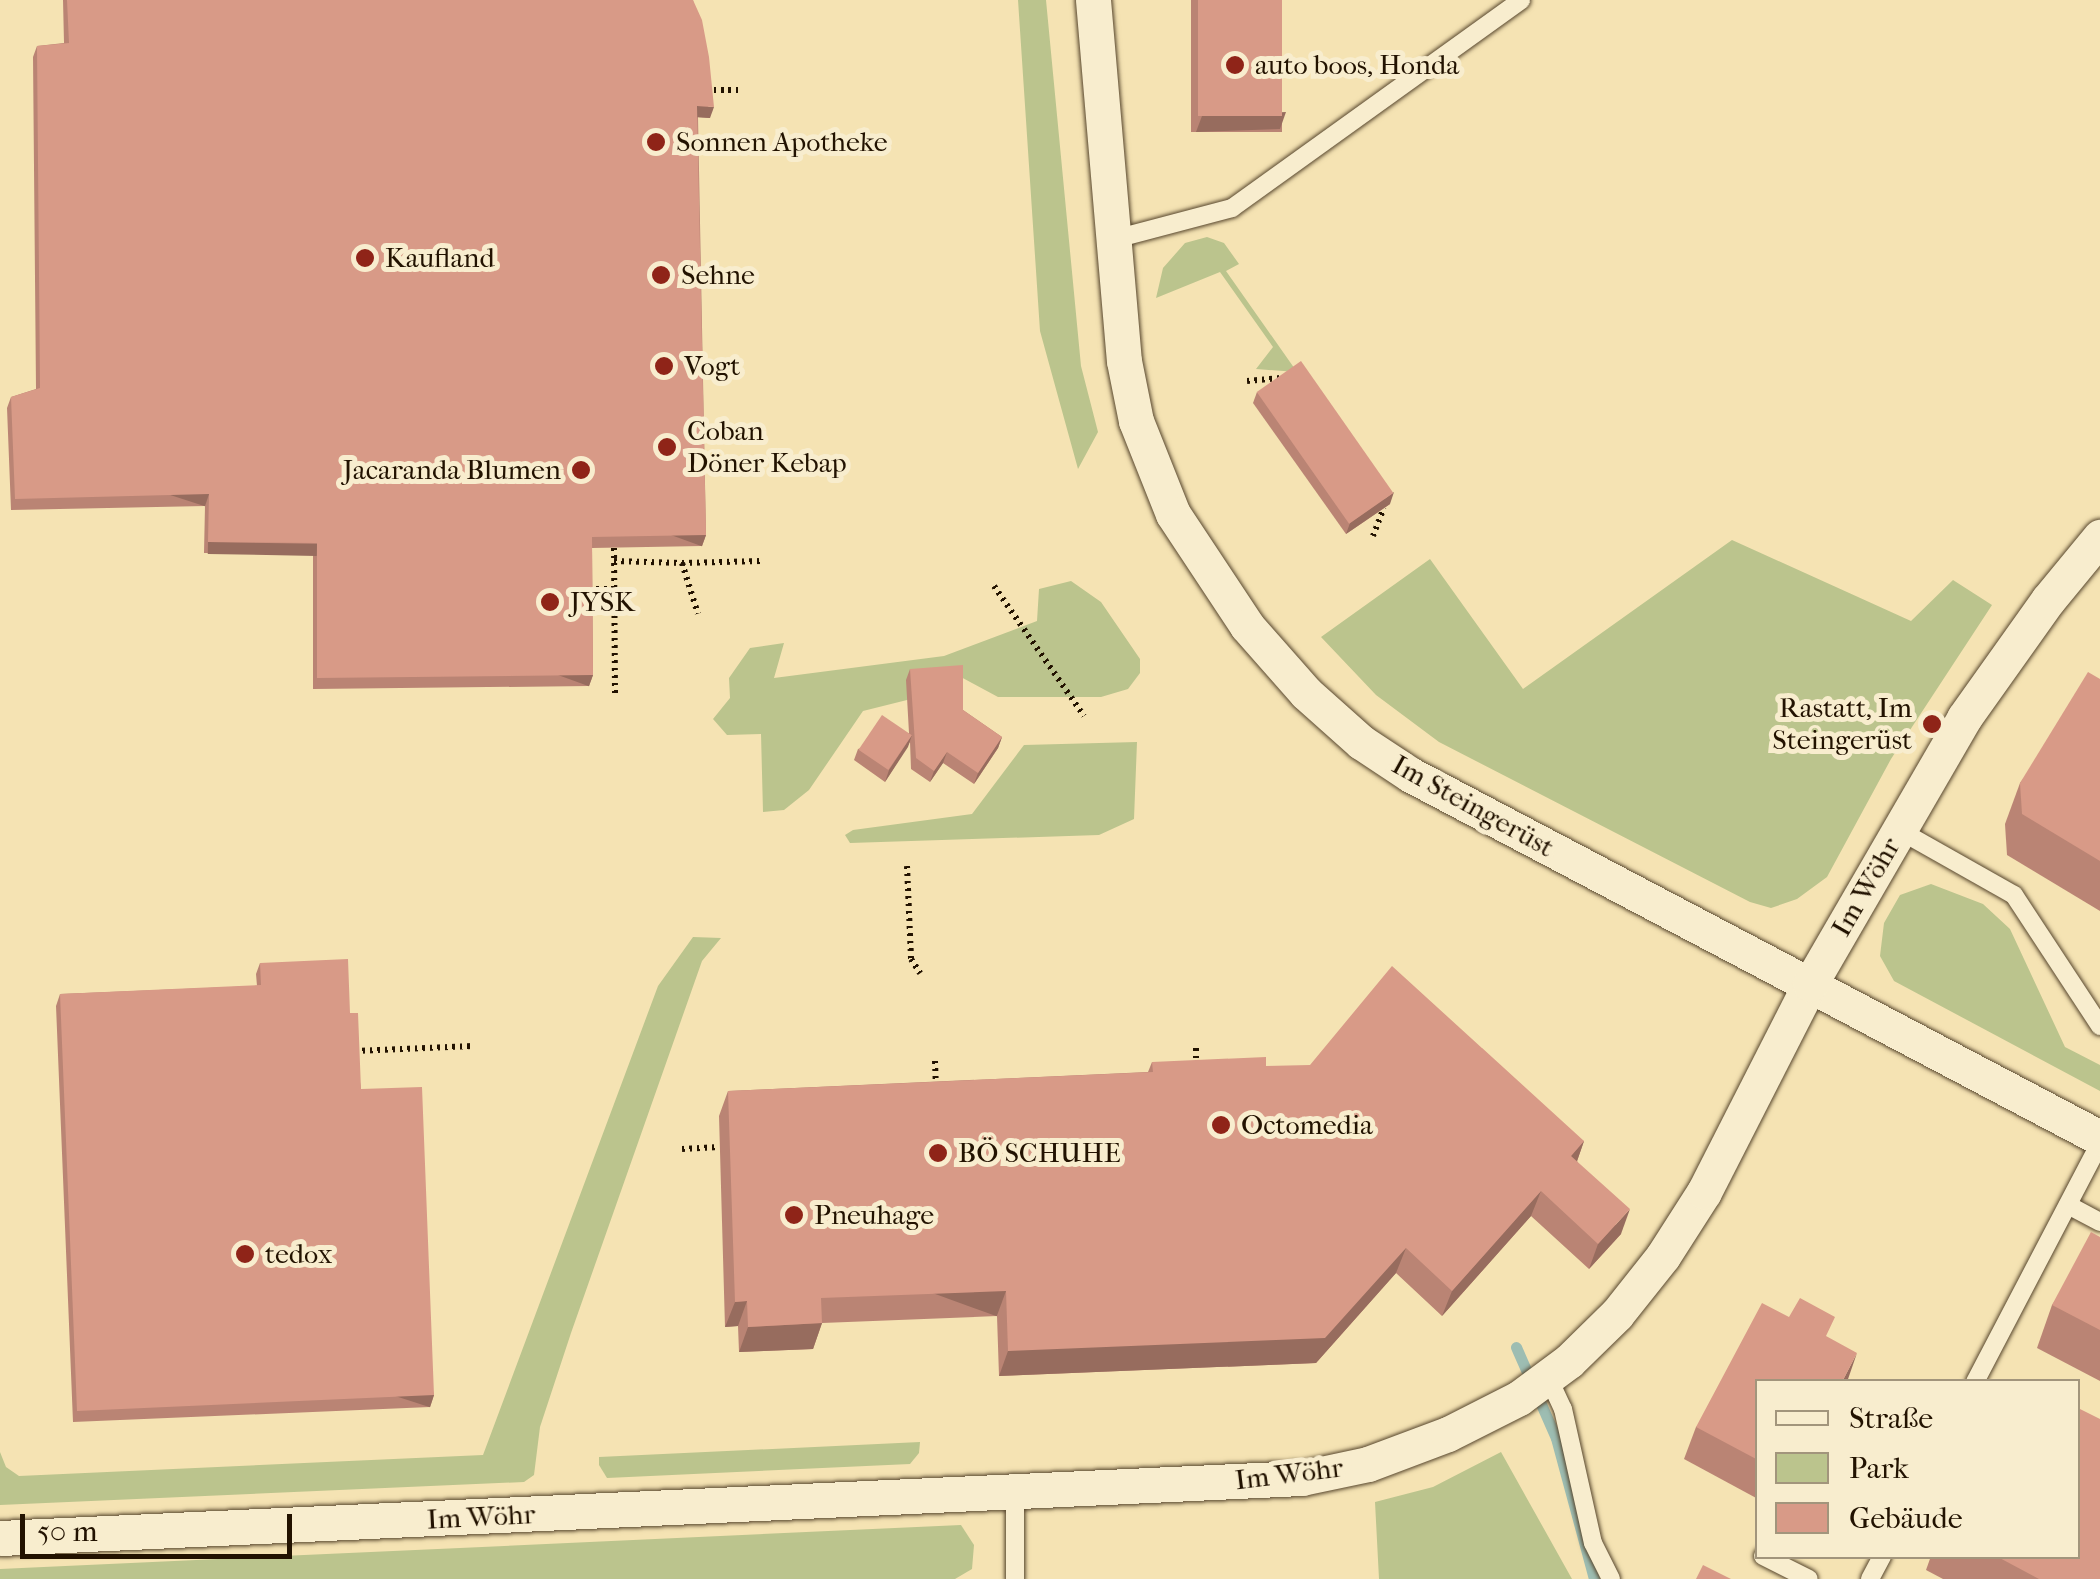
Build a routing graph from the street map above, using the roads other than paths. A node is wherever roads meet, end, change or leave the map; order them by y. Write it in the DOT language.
graph roads {
  1 [pos="1093,0"];
  2 [pos="1521,0"];
  3 [pos="1116,239"];
  4 [pos="2100,537"];
  5 [pos="1899,830"];
  6 [pos="1810,984"];
  7 [pos="2100,1026"];
  8 [pos="2100,1141"];
  9 [pos="2068,1205"];
  10 [pos="2100,1222"];
  11 [pos="1548,1377"];
  12 [pos="1977,1379"];
  13 [pos="1016,1492"];
  14 [pos="0,1538"];
  15 [pos="1768,1559"];
  16 [pos="1015,1579"];
  17 [pos="1611,1579"];
  18 [pos="1809,1579"];
  1 -- 3 [label="street, Im Steingerüst"];
  2 -- 3 [label="lane"];
  3 -- 6 [label="street, Im Steingerüst"];
  4 -- 5 [label="street, Im Wöhr"];
  5 -- 6 [label="street, Im Wöhr"];
  5 -- 7 [label="lane"];
  6 -- 8 [label="street, Im Steingerüst"];
  6 -- 11 [label="street, Im Wöhr"];
  8 -- 9 [label="lane"];
  9 -- 10 [label="lane"];
  9 -- 12 [label="lane"];
  11 -- 13 [label="street, Im Wöhr"];
  11 -- 17 [label="lane"];
  13 -- 14 [label="street, Im Wöhr"];
  13 -- 16 [label="lane"];
  15 -- 18 [label="lane"];
}
